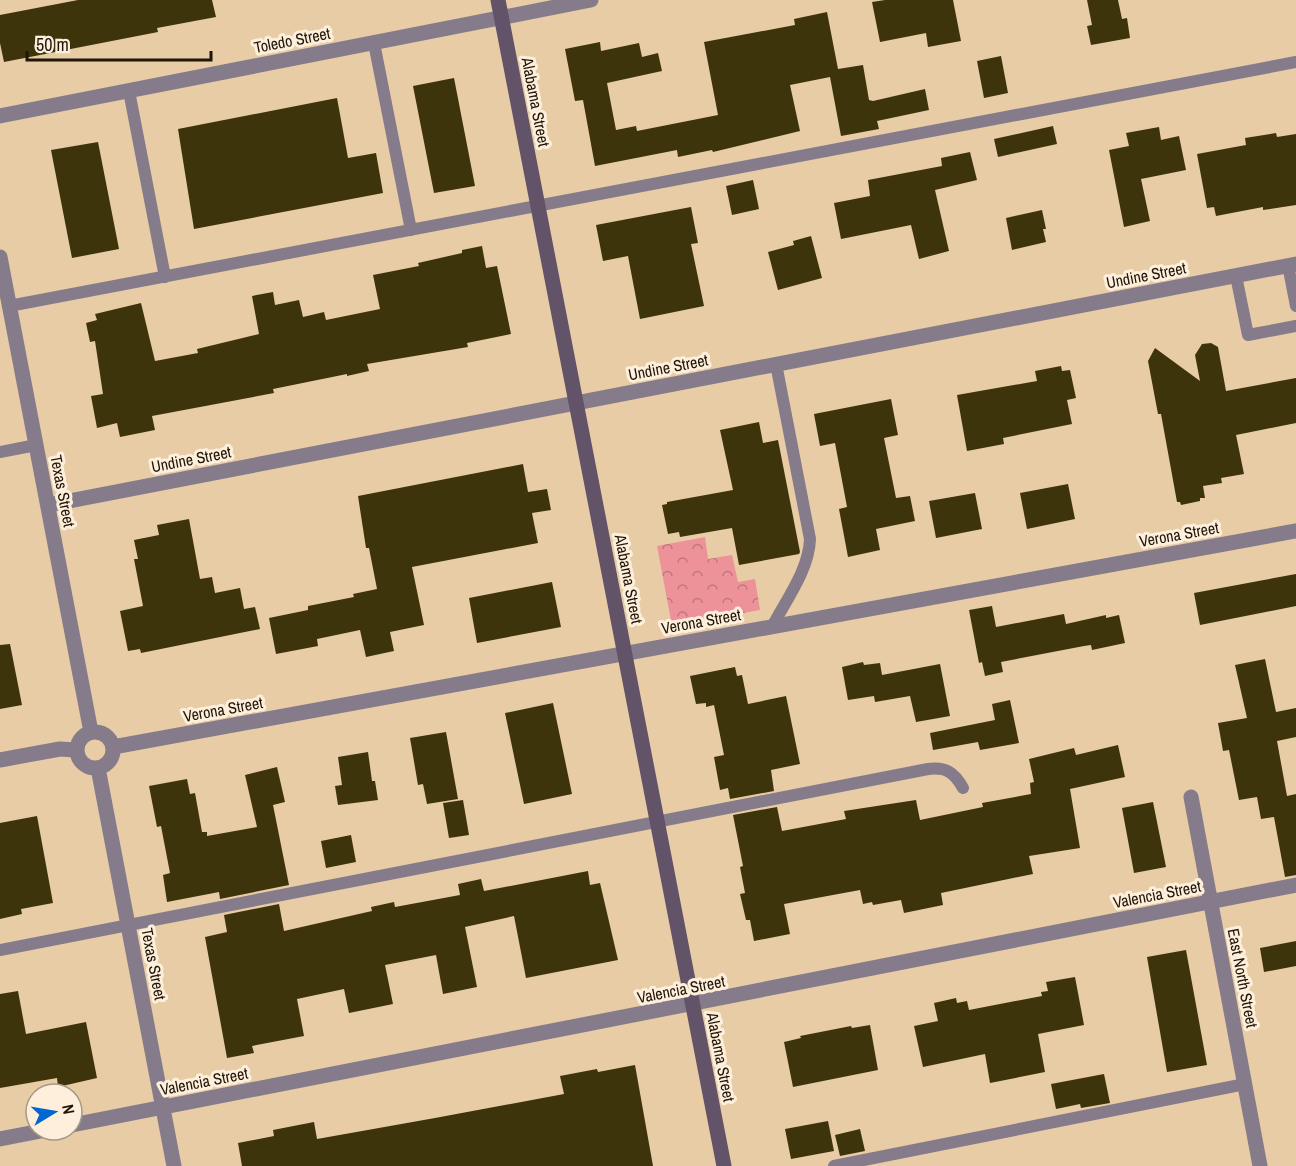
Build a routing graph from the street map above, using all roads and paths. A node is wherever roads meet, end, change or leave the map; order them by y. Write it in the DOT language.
graph roads {
  1 [pos="498,0"];
  2 [pos="591,0"];
  3 [pos="501,18"];
  4 [pos="374,42"];
  5 [pos="1296,62"];
  6 [pos="129,91"];
  7 [pos="0,116"];
  8 [pos="538,206"];
  9 [pos="411,230"];
  10 [pos="0,257"];
  11 [pos="1292,265"];
  12 [pos="1236,276"];
  13 [pos="165,277"];
  14 [pos="9,306"];
  15 [pos="1296,306"];
  16 [pos="1296,326"];
  17 [pos="776,364"];
  18 [pos="577,403"];
  19 [pos="36,445"];
  20 [pos="0,452"];
  21 [pos="48,505"];
  22 [pos="1296,531"];
  23 [pos="772,627"];
  24 [pos="625,653"];
  25 [pos="91,732"];
  26 [pos="113,747"];
  27 [pos="76,750"];
  28 [pos="0,760"];
  29 [pos="98,768"];
  30 [pos="963,788"];
  31 [pos="1191,797"];
  32 [pos="657,820"];
  33 [pos="1296,885"];
  34 [pos="1210,902"];
  35 [pos="128,925"];
  36 [pos="0,950"];
  37 [pos="693,1005"];
  38 [pos="1245,1084"];
  39 [pos="163,1107"];
  40 [pos="84,1123"];
  41 [pos="24,1134"];
  42 [pos="0,1139"];
  43 [pos="174,1166"];
  44 [pos="724,1166"];
  45 [pos="834,1166"];
  46 [pos="1260,1166"];
  1 -- 3 [label="main road, Alabama Street"];
  2 -- 3 [label="street, Toledo Street"];
  3 -- 4 [label="street, Toledo Street"];
  3 -- 8 [label="main road, Alabama Street"];
  4 -- 6 [label="street, Toledo Street"];
  4 -- 9 [label="lane"];
  5 -- 8 [label="lane"];
  6 -- 7 [label="street, Toledo Street"];
  6 -- 13 [label="lane"];
  8 -- 9 [label="lane"];
  8 -- 18 [label="main road, Alabama Street"];
  9 -- 13 [label="lane"];
  10 -- 14 [label="street, Texas Street"];
  11 -- 12 [label="street, Undine Street"];
  11 -- 15 [label="lane"];
  12 -- 16 [label="lane"];
  12 -- 17 [label="street, Undine Street"];
  13 -- 14 [label="lane"];
  14 -- 19 [label="street, Texas Street"];
  17 -- 18 [label="street, Undine Street"];
  17 -- 23 [label="lane"];
  18 -- 21 [label="street, Undine Street"];
  18 -- 24 [label="main road, Alabama Street"];
  19 -- 20 [label="lane"];
  19 -- 21 [label="street, Texas Street"];
  21 -- 25 [label="street, Texas Street"];
  22 -- 23 [label="street, Verona Street"];
  23 -- 24 [label="street, Verona Street"];
  24 -- 26 [label="street, Verona Street"];
  24 -- 32 [label="main road, Alabama Street"];
  25 -- 26 [label="street"];
  25 -- 27 [label="street"];
  26 -- 29 [label="street"];
  27 -- 28 [label="street"];
  27 -- 29 [label="street"];
  29 -- 35 [label="street, Texas Street"];
  30 -- 32 [label="lane"];
  31 -- 34 [label="street, East North Street"];
  32 -- 35 [label="lane"];
  32 -- 37 [label="main road, Alabama Street"];
  33 -- 34 [label="street, Valencia Street"];
  34 -- 37 [label="street, Valencia Street"];
  34 -- 38 [label="street, East North Street"];
  35 -- 36 [label="lane"];
  35 -- 39 [label="street, Texas Street"];
  37 -- 39 [label="street, Valencia Street"];
  37 -- 44 [label="main road, Alabama Street"];
  38 -- 45 [label="lane"];
  38 -- 46 [label="street, East North Street"];
  39 -- 40 [label="street, Valencia Street"];
  39 -- 43 [label="street, Texas Street"];
  41 -- 42 [label="street"];
}
